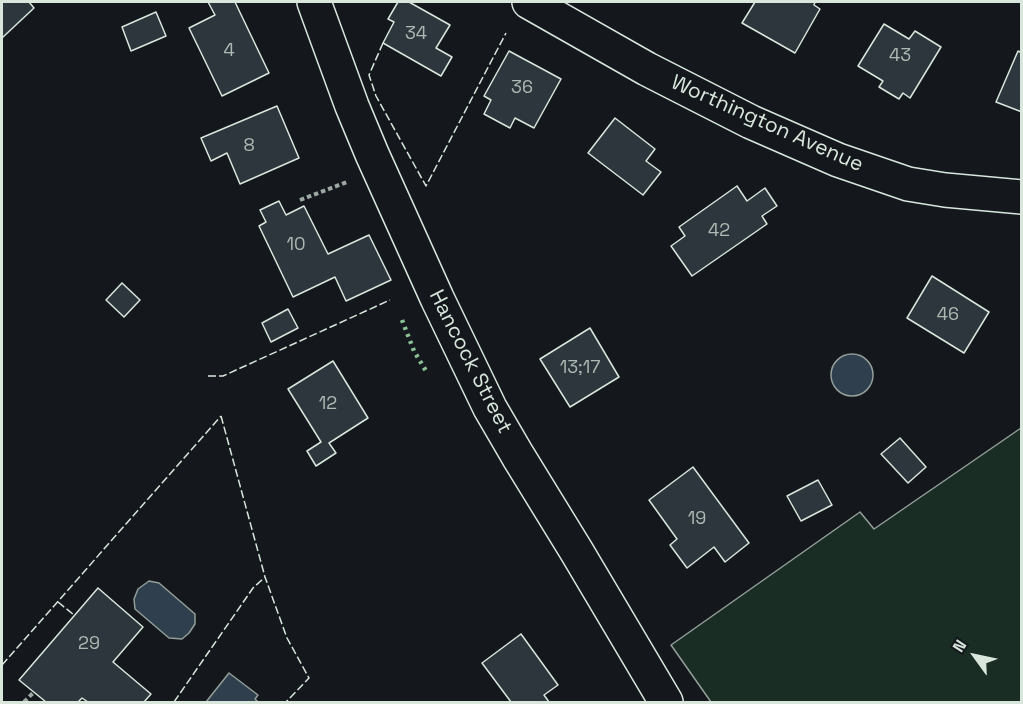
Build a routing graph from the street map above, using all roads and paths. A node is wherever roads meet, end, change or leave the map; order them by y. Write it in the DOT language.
graph roads {
  1 [pos="314,2"];
  2 [pos="529,2"];
  3 [pos="345,174"];
  4 [pos="1022,197"];
  5 [pos="300,200"];
  6 [pos="34,692"];
  7 [pos="24,702"];
  8 [pos="666,702"];
  1 -- 8 [label="street, Hancock Street"];
  2 -- 4 [label="street, Worthington Avenue"];
  3 -- 5 [label="path"];
  6 -- 7 [label="path"];
}
